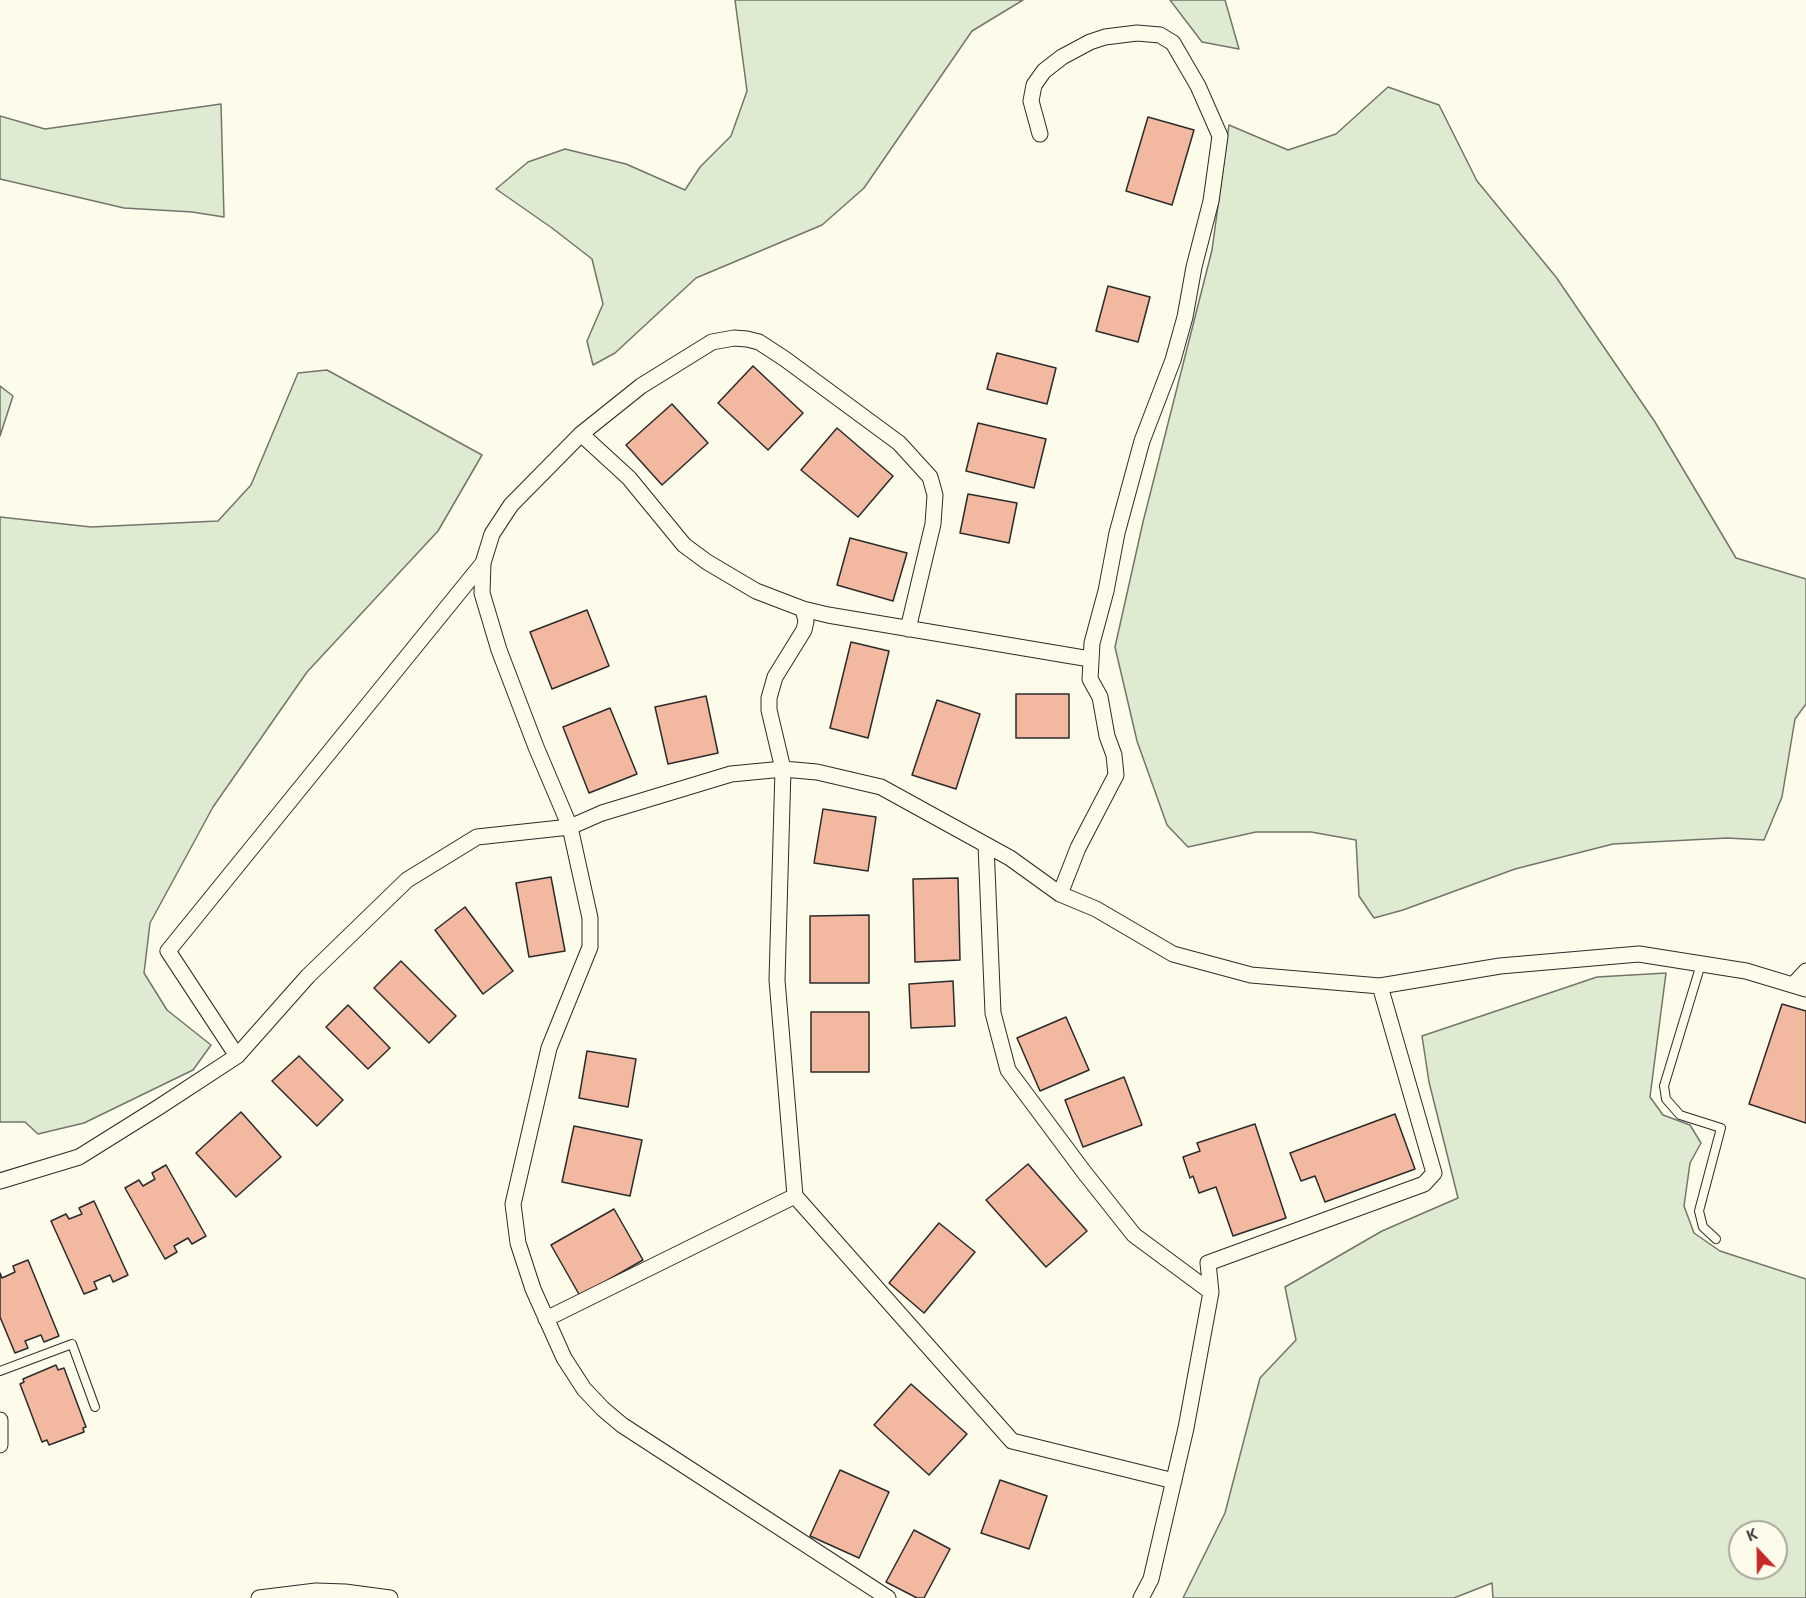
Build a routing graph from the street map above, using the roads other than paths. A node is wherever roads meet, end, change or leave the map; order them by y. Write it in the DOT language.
graph roads {
  1 [pos="1040,134"];
  2 [pos="580,434"];
  3 [pos="483,563"];
  4 [pos="803,609"];
  5 [pos="908,629"];
  6 [pos="1090,659"];
  7 [pos="783,769"];
  8 [pos="570,827"];
  9 [pos="986,845"];
  10 [pos="1060,894"];
  11 [pos="1701,964"];
  12 [pos="1806,970"];
  13 [pos="1380,986"];
  14 [pos="1799,987"];
  15 [pos="237,1056"];
  16 [pos="0,1181"];
  17 [pos="795,1196"];
  18 [pos="1716,1239"];
  19 [pos="1211,1292"];
  20 [pos="546,1319"];
  21 [pos="0,1371"];
  22 [pos="95,1407"];
  23 [pos="0,1420"];
  24 [pos="0,1445"];
  25 [pos="1174,1480"];
  26 [pos="259,1598"];
  27 [pos="390,1598"];
  28 [pos="888,1598"];
  29 [pos="1141,1598"];
  1 -- 6 [label="street"];
  2 -- 3 [label="street"];
  2 -- 4 [label="street"];
  2 -- 5 [label="street"];
  3 -- 8 [label="street"];
  3 -- 15 [label="street"];
  4 -- 5 [label="street"];
  4 -- 7 [label="street"];
  5 -- 6 [label="street"];
  6 -- 10 [label="street"];
  7 -- 8 [label="street"];
  7 -- 9 [label="street"];
  7 -- 17 [label="street"];
  8 -- 15 [label="street"];
  8 -- 20 [label="street"];
  9 -- 10 [label="street"];
  9 -- 19 [label="street"];
  10 -- 13 [label="street"];
  11 -- 13 [label="street"];
  11 -- 14 [label="street"];
  11 -- 18 [label="lane"];
  12 -- 14 [label="street"];
  13 -- 19 [label="street"];
  15 -- 16 [label="street"];
  17 -- 20 [label="street"];
  17 -- 25 [label="street"];
  19 -- 25 [label="street"];
  20 -- 28 [label="street"];
  21 -- 22 [label="lane"];
  23 -- 24 [label="street"];
  25 -- 29 [label="street"];
  26 -- 27 [label="street"];
}
